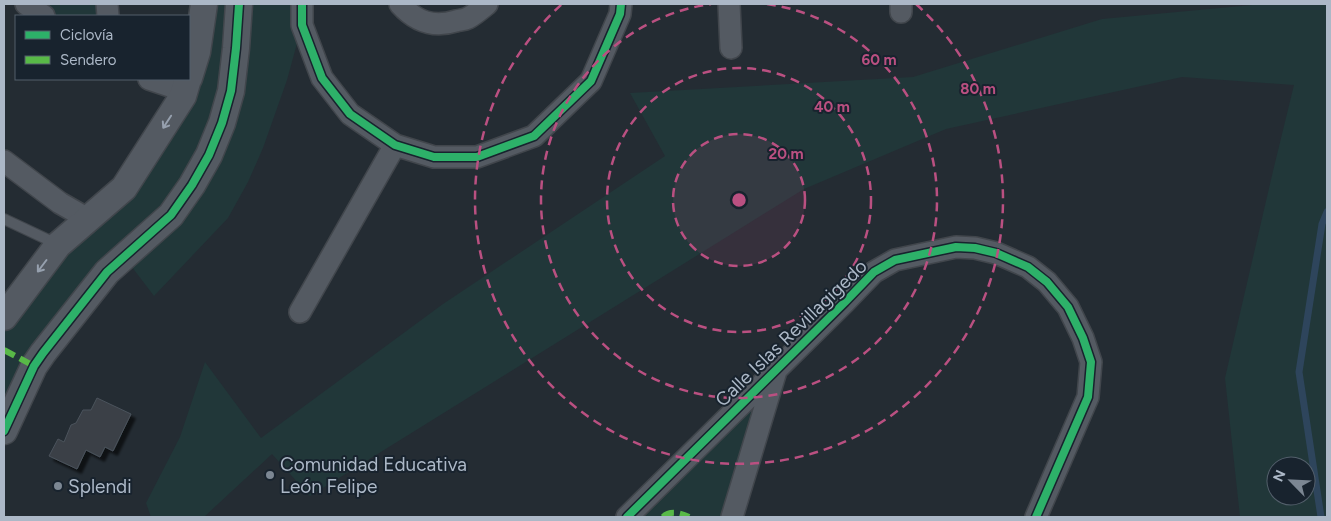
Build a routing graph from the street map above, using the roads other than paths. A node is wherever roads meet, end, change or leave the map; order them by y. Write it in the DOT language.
graph roads {
  1 [pos="26,4"];
  2 [pos="239,4"];
  3 [pos="302,4"];
  4 [pos="400,4"];
  5 [pos="486,4"];
  6 [pos="621,4"];
  7 [pos="729,4"];
  8 [pos="211,5"];
  9 [pos="42,15"];
  10 [pos="731,48"];
  11 [pos="190,74"];
  12 [pos="159,80"];
  13 [pos="187,83"];
  14 [pos="395,145"];
  15 [pos="4,161"];
  16 [pos="88,219"];
  17 [pos="4,220"];
  18 [pos="58,245"];
  19 [pos="300,312"];
  20 [pos="4,317"];
  21 [pos="777,368"];
  22 [pos="4,431"];
  23 [pos="627,517"];
  24 [pos="732,517"];
  25 [pos="1036,517"];
  1 -- 9 [label="street"];
  2 -- 22 [label="street"];
  3 -- 14 [label="street"];
  4 -- 5 [label="street"];
  6 -- 14 [label="street"];
  7 -- 10 [label="street"];
  8 -- 11 [label="street"];
  12 -- 13 [label="street"];
  13 -- 16 [label="street, one-way"];
  14 -- 19 [label="street"];
  15 -- 16 [label="street"];
  16 -- 18 [label="street"];
  17 -- 18 [label="lane"];
  18 -- 20 [label="street, one-way"];
  21 -- 23 [label="street, Calle Islas Revillagigedo"];
  21 -- 24 [label="street, Calle Islas Revillagigedo"];
  21 -- 25 [label="street, Calle Islas Revillagigedo"];
}
